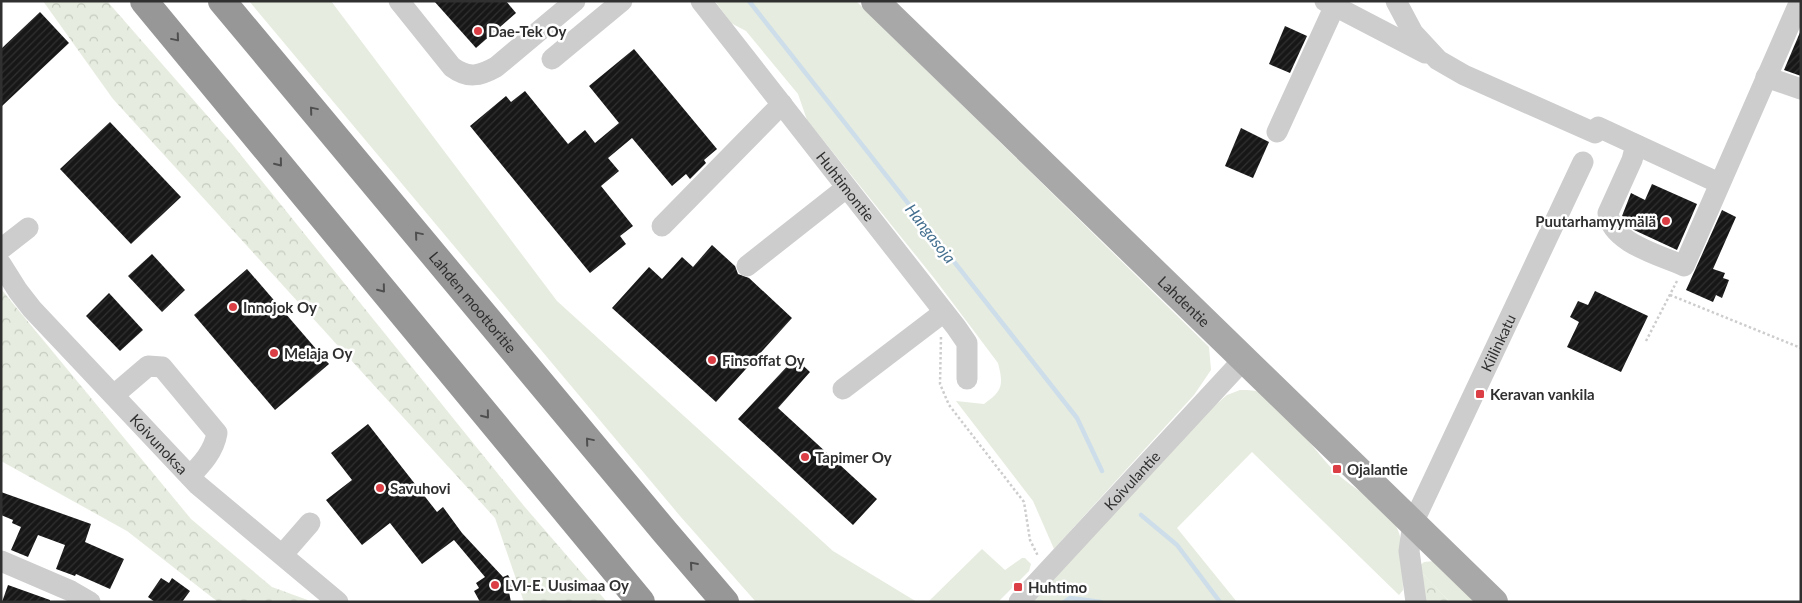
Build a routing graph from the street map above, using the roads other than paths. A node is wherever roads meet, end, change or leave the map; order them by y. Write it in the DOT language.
graph roads {
  1 [pos="144,1"];
  2 [pos="222,1"];
  3 [pos="399,1"];
  4 [pos="576,1"];
  5 [pos="622,1"];
  6 [pos="700,1"];
  7 [pos="875,1"];
  8 [pos="1396,1"];
  9 [pos="1800,1"];
  10 [pos="1332,3"];
  11 [pos="552,59"];
  12 [pos="1438,60"];
  13 [pos="1766,77"];
  14 [pos="1801,89"];
  15 [pos="782,104"];
  16 [pos="1277,132"];
  17 [pos="1636,145"];
  18 [pos="1582,162"];
  19 [pos="1719,183"];
  20 [pos="846,188"];
  21 [pos="662,226"];
  22 [pos="28,228"];
  23 [pos="1,249"];
  24 [pos="1,264"];
  25 [pos="747,266"];
  26 [pos="938,317"];
  27 [pos="1244,359"];
  28 [pos="967,379"];
  29 [pos="843,389"];
  30 [pos="114,395"];
  31 [pos="190,476"];
  32 [pos="310,523"];
  33 [pos="1414,523"];
  34 [pos="283,554"];
  35 [pos="1,561"];
  36 [pos="90,602"];
  37 [pos="338,602"];
  38 [pos="641,602"];
  39 [pos="725,602"];
  40 [pos="1019,602"];
  41 [pos="1416,602"];
  42 [pos="1494,602"];
  1 -- 38 [label="highway, one-way"];
  39 -- 2 [label="highway, Lahden moottoritie, one-way"];
  3 -- 4 [label="street"];
  5 -- 11 [label="street"];
  6 -- 15 [label="street, Huhtimontie"];
  7 -- 27 [label="main road, Lahdentie"];
  8 -- 12 [label="street"];
  9 -- 13 [label="street"];
  10 -- 12 [label="street"];
  10 -- 16 [label="street"];
  12 -- 17 [label="street"];
  13 -- 14 [label="street"];
  13 -- 19 [label="street"];
  15 -- 20 [label="street, Huhtimontie"];
  15 -- 21 [label="street"];
  17 -- 19 [label="street"];
  17 -- 19 [label="street"];
  18 -- 33 [label="street, Kiilinkatu"];
  20 -- 25 [label="street"];
  20 -- 26 [label="street, Huhtimontie"];
  22 -- 23 [label="street"];
  24 -- 30 [label="street, Koivunoksa"];
  26 -- 28 [label="street, Huhtimontie"];
  26 -- 29 [label="street"];
  27 -- 33 [label="main road, Lahdentie"];
  27 -- 40 [label="street, Koivulantie"];
  30 -- 31 [label="street, Koivunoksa"];
  30 -- 31 [label="street"];
  31 -- 34 [label="street, Koivunoksa"];
  32 -- 34 [label="street"];
  33 -- 41 [label="street"];
  33 -- 42 [label="main road, Lahdentie"];
  34 -- 37 [label="street, Koivunoksa"];
  35 -- 36 [label="street"];
}
